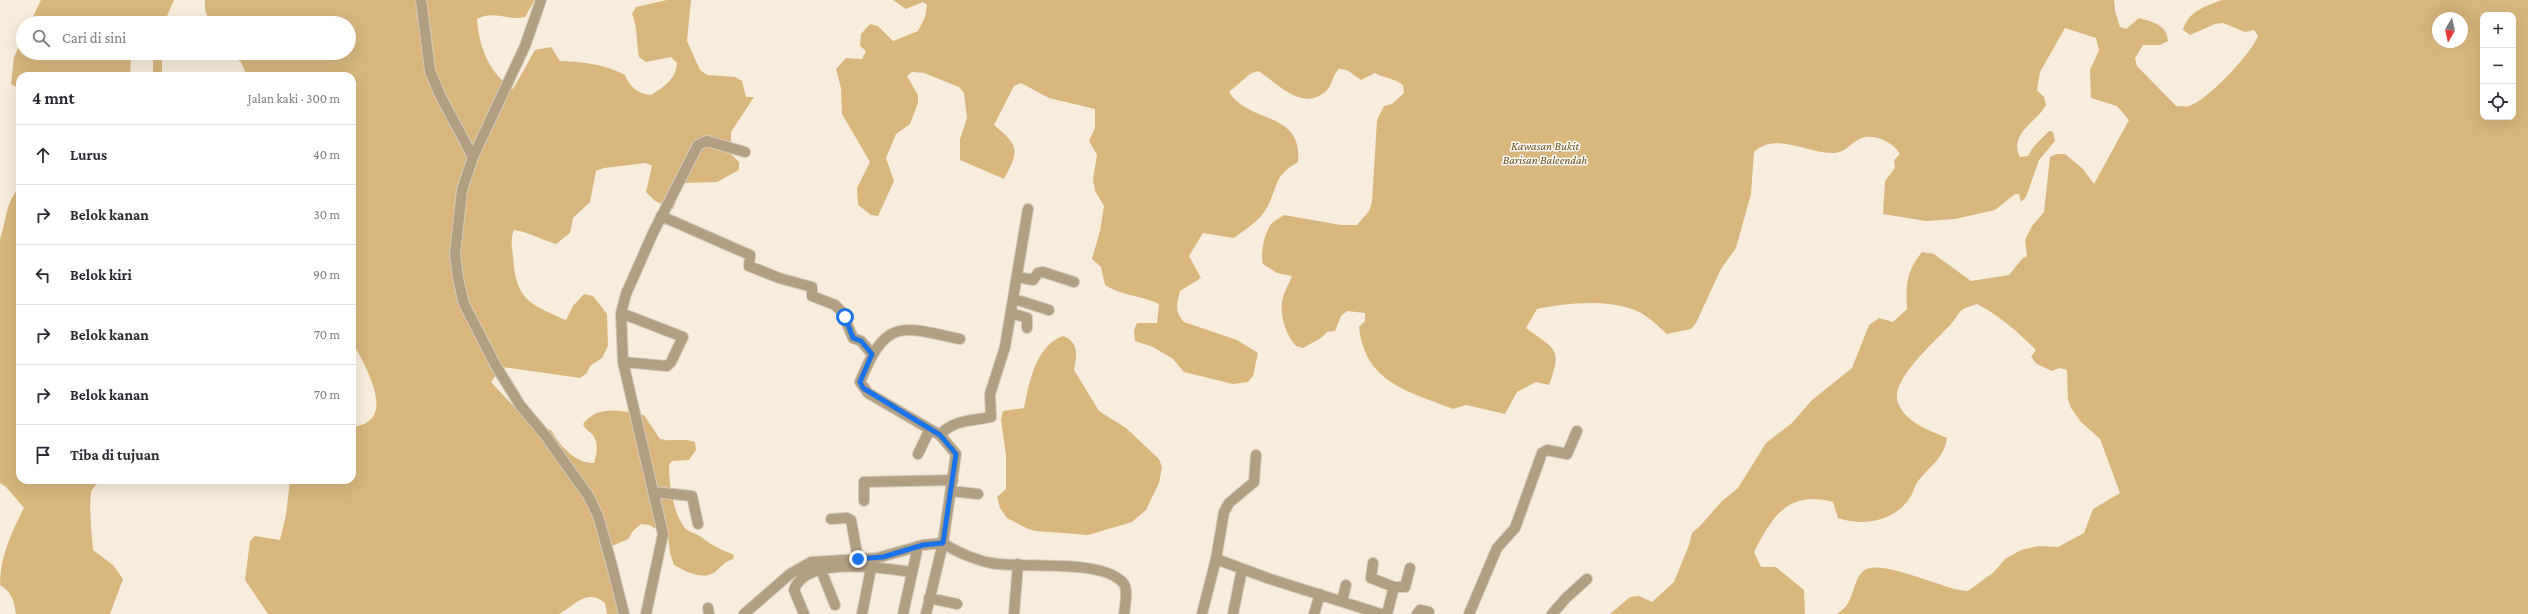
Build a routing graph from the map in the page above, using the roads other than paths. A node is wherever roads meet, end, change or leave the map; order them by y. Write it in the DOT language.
graph roads {
  1 [pos="421,0"];
  2 [pos="541,0"];
  3 [pos="745,152"];
  4 [pos="473,157"];
  5 [pos="1028,209"];
  6 [pos="661,216"];
  7 [pos="1018,277"];
  8 [pos="1074,282"];
  9 [pos="1014,299"];
  10 [pos="1049,310"];
  11 [pos="621,313"];
  12 [pos="1011,313"];
  13 [pos="1027,328"];
  14 [pos="960,339"];
  15 [pos="872,354"];
  16 [pos="623,362"];
  17 [pos="930,429"];
  18 [pos="1578,431"];
  19 [pos="940,435"];
  20 [pos="918,454"];
  21 [pos="1256,455"];
  22 [pos="953,480"];
  23 [pos="951,491"];
  24 [pos="654,492"];
  25 [pos="978,494"];
  26 [pos="864,501"];
  27 [pos="831,518"];
  28 [pos="698,524"];
  29 [pos="943,543"];
  30 [pos="918,546"];
  31 [pos="858,559"];
  32 [pos="1216,559"];
  33 [pos="1373,563"];
  34 [pos="1018,564"];
  35 [pos="871,568"];
  36 [pos="1410,568"];
  37 [pos="1242,569"];
  38 [pos="821,570"];
  39 [pos="911,572"];
  40 [pos="1587,579"];
  41 [pos="1346,585"];
  42 [pos="1394,587"];
  43 [pos="1320,594"];
  44 [pos="929,598"];
  45 [pos="1342,601"];
  46 [pos="957,604"];
  47 [pos="835,605"];
  48 [pos="753,610"];
  49 [pos="1429,612"];
  50 [pos="624,614"];
  51 [pos="646,614"];
  52 [pos="744,614"];
  53 [pos="804,614"];
  54 [pos="862,614"];
  55 [pos="902,614"];
  56 [pos="926,614"];
  57 [pos="1014,614"];
  58 [pos="1124,614"];
  59 [pos="1202,614"];
  60 [pos="1233,614"];
  61 [pos="1314,614"];
  62 [pos="1381,614"];
  63 [pos="1386,614"];
  64 [pos="1417,614"];
  65 [pos="1469,614"];
  66 [pos="1552,614"];
  1 -- 4 [label="street"];
  2 -- 4 [label="street"];
  3 -- 6 [label="street"];
  4 -- 50 [label="street"];
  5 -- 7 [label="street"];
  6 -- 11 [label="street"];
  6 -- 15 [label="street"];
  7 -- 8 [label="street"];
  7 -- 9 [label="street"];
  9 -- 10 [label="street"];
  9 -- 12 [label="street"];
  11 -- 16 [label="street"];
  11 -- 16 [label="street"];
  12 -- 13 [label="street"];
  12 -- 19 [label="street"];
  14 -- 15 [label="street"];
  15 -- 17 [label="street"];
  16 -- 24 [label="street"];
  17 -- 19 [label="street"];
  17 -- 20 [label="street"];
  18 -- 65 [label="street"];
  19 -- 22 [label="street"];
  21 -- 32 [label="street"];
  22 -- 23 [label="street"];
  22 -- 26 [label="street"];
  23 -- 25 [label="street"];
  23 -- 29 [label="street"];
  24 -- 28 [label="street"];
  24 -- 51 [label="street"];
  27 -- 31 [label="street"];
  29 -- 30 [label="street"];
  29 -- 34 [label="street"];
  29 -- 44 [label="street"];
  30 -- 31 [label="street"];
  30 -- 39 [label="street"];
  31 -- 48 [label="street"];
  32 -- 37 [label="street"];
  32 -- 59 [label="street"];
  33 -- 42 [label="street"];
  34 -- 57 [label="street"];
  34 -- 58 [label="street"];
  35 -- 38 [label="street"];
  35 -- 39 [label="street"];
  35 -- 54 [label="street"];
  36 -- 42 [label="street"];
  37 -- 43 [label="street"];
  37 -- 60 [label="street"];
  38 -- 47 [label="street"];
  38 -- 53 [label="street"];
  39 -- 55 [label="street"];
  40 -- 66 [label="street"];
  41 -- 45 [label="street"];
  42 -- 63 [label="street"];
  43 -- 45 [label="street"];
  43 -- 61 [label="street"];
  44 -- 46 [label="street"];
  44 -- 56 [label="street"];
  45 -- 62 [label="street"];
  48 -- 52 [label="street"];
  49 -- 64 [label="street"];
}
